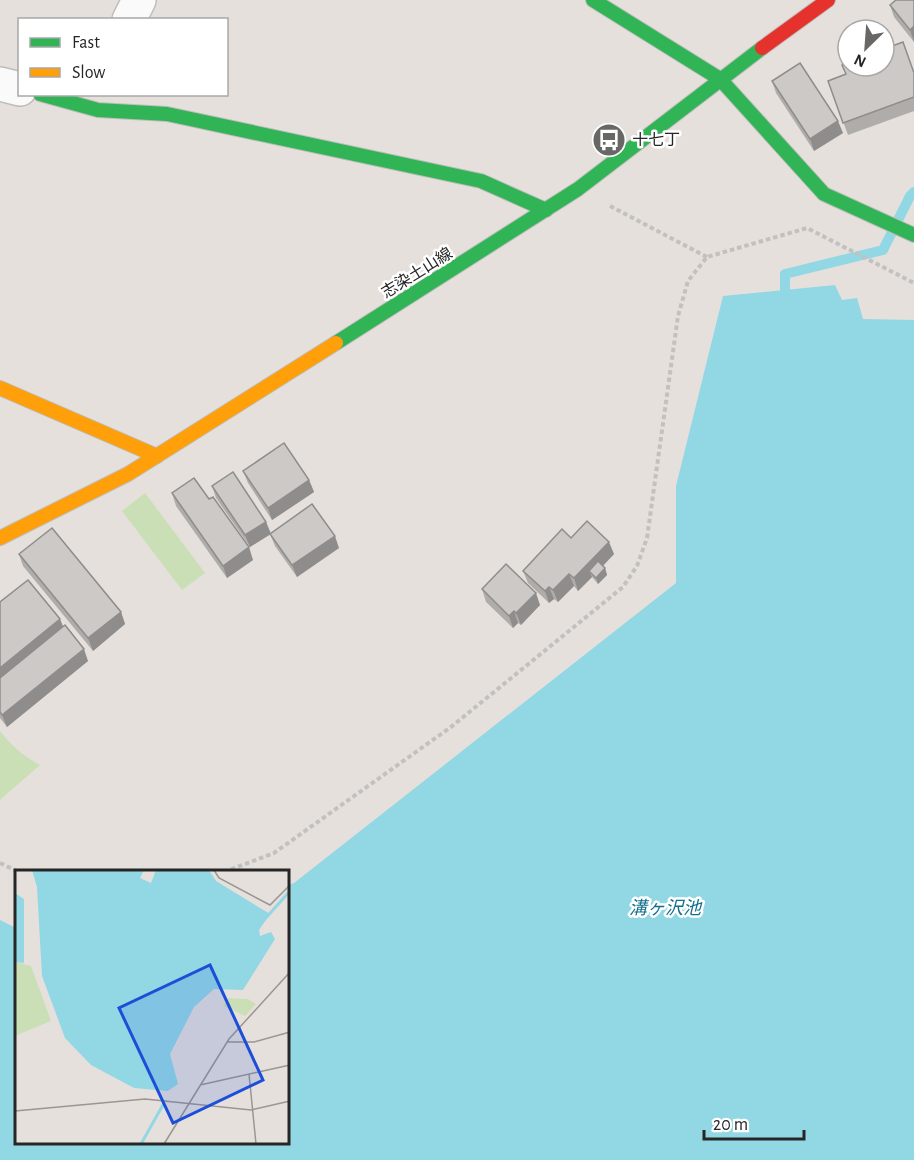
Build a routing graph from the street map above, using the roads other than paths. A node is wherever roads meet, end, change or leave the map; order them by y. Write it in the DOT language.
graph roads {
  1 [pos="139,0"];
  2 [pos="593,0"];
  3 [pos="828,0"];
  4 [pos="130,18"];
  5 [pos="720,79"];
  6 [pos="0,84"];
  7 [pos="18,88"];
  8 [pos="55,96"];
  9 [pos="101,102"];
  10 [pos="546,210"];
  11 [pos="914,235"];
  12 [pos="0,388"];
  13 [pos="157,456"];
  14 [pos="0,538"];
  1 -- 4 [label="street"];
  2 -- 5 [label="street"];
  3 -- 5 [label="street, 志染土山線"];
  5 -- 10 [label="street, 志染土山線"];
  5 -- 11 [label="street"];
  6 -- 7 [label="street"];
  8 -- 9 [label="street"];
  9 -- 10 [label="street"];
  10 -- 13 [label="street, 志染土山線"];
  12 -- 13 [label="street"];
  13 -- 14 [label="street, 志染土山線"];
}
